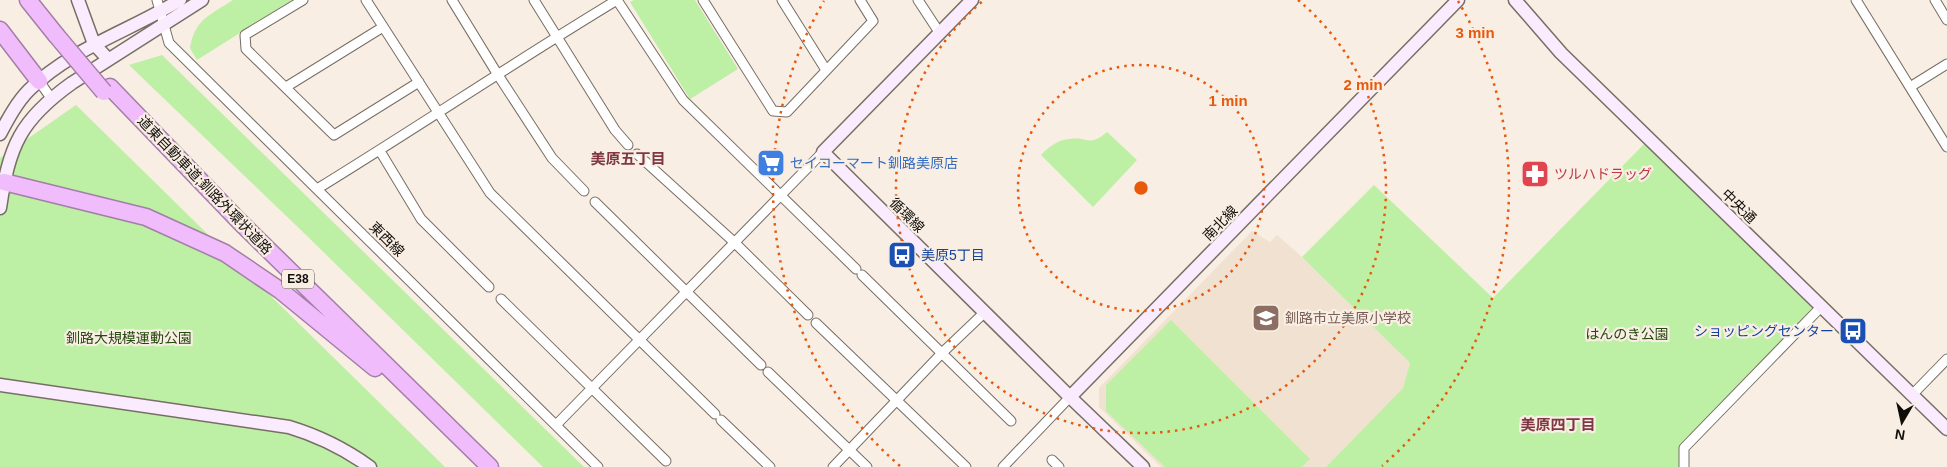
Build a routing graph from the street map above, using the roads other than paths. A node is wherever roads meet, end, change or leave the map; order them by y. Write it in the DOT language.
graph roads {
  1 [pos="28,0"];
  2 [pos="37,0"];
  3 [pos="78,0"];
  4 [pos="180,0"];
  5 [pos="202,0"];
  6 [pos="303,0"];
  7 [pos="366,0"];
  8 [pos="452,0"];
  9 [pos="534,0"];
  10 [pos="617,0"];
  11 [pos="703,0"];
  12 [pos="782,0"];
  13 [pos="860,0"];
  14 [pos="918,0"];
  15 [pos="972,0"];
  16 [pos="1458,0"];
  17 [pos="1515,0"];
  18 [pos="1856,0"];
  19 [pos="1935,0"];
  20 [pos="158,6"];
  21 [pos="1947,20"];
  22 [pos="164,25"];
  23 [pos="383,27"];
  24 [pos="0,30"];
  25 [pos="939,32"];
  26 [pos="58,33"];
  27 [pos="558,36"];
  28 [pos="94,44"];
  29 [pos="108,59"];
  30 [pos="1947,64"];
  31 [pos="826,70"];
  32 [pos="498,75"];
  33 [pos="40,81"];
  34 [pos="419,82"];
  35 [pos="286,87"];
  36 [pos="1910,87"];
  37 [pos="107,89"];
  38 [pos="51,98"];
  39 [pos="439,113"];
  40 [pos="0,134"];
  41 [pos="628,145"];
  42 [pos="1947,147"];
  43 [pos="380,151"];
  44 [pos="823,152"];
  45 [pos="637,154"];
  46 [pos="2,181"];
  47 [pos="317,189"];
  48 [pos="584,191"];
  49 [pos="781,194"];
  50 [pos="595,202"];
  51 [pos="0,208"];
  52 [pos="734,242"];
  53 [pos="489,287"];
  54 [pos="686,291"];
  55 [pos="501,299"];
  56 [pos="1821,307"];
  57 [pos="985,312"];
  58 [pos="808,316"];
  59 [pos="816,323"];
  60 [pos="638,340"];
  61 [pos="942,353"];
  62 [pos="1947,359"];
  63 [pos="761,365"];
  64 [pos="375,368"];
  65 [pos="768,372"];
  66 [pos="0,385"];
  67 [pos="591,388"];
  68 [pos="1912,395"];
  69 [pos="1070,397"];
  70 [pos="896,401"];
  71 [pos="1011,421"];
  72 [pos="556,425"];
  73 [pos="1947,429"];
  74 [pos="850,450"];
  75 [pos="1052,460"];
  76 [pos="666,461"];
  77 [pos="370,467"];
  78 [pos="476,467"];
  79 [pos="490,467"];
  80 [pos="598,467"];
  81 [pos="770,467"];
  82 [pos="833,467"];
  83 [pos="867,467"];
  84 [pos="966,467"];
  85 [pos="1003,467"];
  86 [pos="1059,467"];
  87 [pos="1143,467"];
  88 [pos="1684,467"];
  1 -- 26 [label="highway, 道東自動車道;釧路外環状道路 / E38"];
  2 -- 26 [label="highway, 道東自動車道;釧路外環状道路 / E38"];
  3 -- 28 [label="street"];
  4 -- 20 [label="street"];
  5 -- 22 [label="street"];
  6 -- 35 [label="street"];
  7 -- 23 [label="street"];
  8 -- 32 [label="street"];
  9 -- 27 [label="street"];
  10 -- 27 [label="street"];
  10 -- 49 [label="street"];
  11 -- 31 [label="street"];
  12 -- 31 [label="street"];
  13 -- 31 [label="street"];
  14 -- 25 [label="street"];
  15 -- 25 [label="street"];
  16 -- 69 [label="street, 南北線"];
  17 -- 56 [label="street, 中央通"];
  18 -- 36 [label="street"];
  19 -- 21 [label="street"];
  20 -- 22 [label="street, 東西線"];
  20 -- 28 [label="street"];
  22 -- 29 [label="street"];
  22 -- 47 [label="street, 東西線"];
  23 -- 34 [label="street"];
  23 -- 35 [label="street"];
  24 -- 33 [label="highway"];
  25 -- 44 [label="street"];
  26 -- 37 [label="highway, 道東自動車道;釧路外環状道路 / E38"];
  27 -- 32 [label="street"];
  27 -- 41 [label="street"];
  28 -- 29 [label="street"];
  28 -- 33 [label="street"];
  29 -- 38 [label="street"];
  30 -- 36 [label="street"];
  32 -- 39 [label="street"];
  32 -- 48 [label="street"];
  33 -- 38 [label="street"];
  33 -- 40 [label="street"];
  34 -- 35 [label="street"];
  34 -- 39 [label="street"];
  36 -- 42 [label="street"];
  37 -- 64 [label="highway, 道東自動車道;釧路外環状道路 / E38"];
  37 -- 79 [label="highway, 道東自動車道;釧路外環状道路 / E38"];
  38 -- 46 [label="street"];
  39 -- 43 [label="street"];
  39 -- 60 [label="street"];
  43 -- 47 [label="street"];
  43 -- 53 [label="street"];
  44 -- 49 [label="street"];
  44 -- 57 [label="street, 循環線"];
  45 -- 52 [label="street"];
  46 -- 51 [label="street"];
  46 -- 64 [label="highway"];
  47 -- 72 [label="street, 東西線"];
  49 -- 52 [label="street"];
  49 -- 61 [label="street"];
  50 -- 54 [label="street"];
  52 -- 54 [label="street"];
  52 -- 58 [label="street"];
  54 -- 60 [label="street"];
  54 -- 63 [label="street"];
  55 -- 67 [label="street"];
  56 -- 68 [label="street, 中央通"];
  56 -- 88 [label="street"];
  57 -- 61 [label="street"];
  57 -- 69 [label="street, 循環線"];
  59 -- 70 [label="street"];
  60 -- 67 [label="street"];
  60 -- 81 [label="street"];
  61 -- 70 [label="street"];
  61 -- 71 [label="street"];
  62 -- 68 [label="street"];
  64 -- 78 [label="highway, 道東自動車道;釧路外環状道路 / E38"];
  65 -- 74 [label="street"];
  66 -- 77 [label="street"];
  67 -- 72 [label="street"];
  67 -- 76 [label="street"];
  68 -- 73 [label="street, 中央通"];
  69 -- 85 [label="street, 南北線"];
  69 -- 87 [label="street, 循環線"];
  70 -- 74 [label="street"];
  70 -- 84 [label="street"];
  72 -- 80 [label="street, 東西線"];
  74 -- 82 [label="street"];
  74 -- 83 [label="street"];
  75 -- 86 [label="street"];
}
